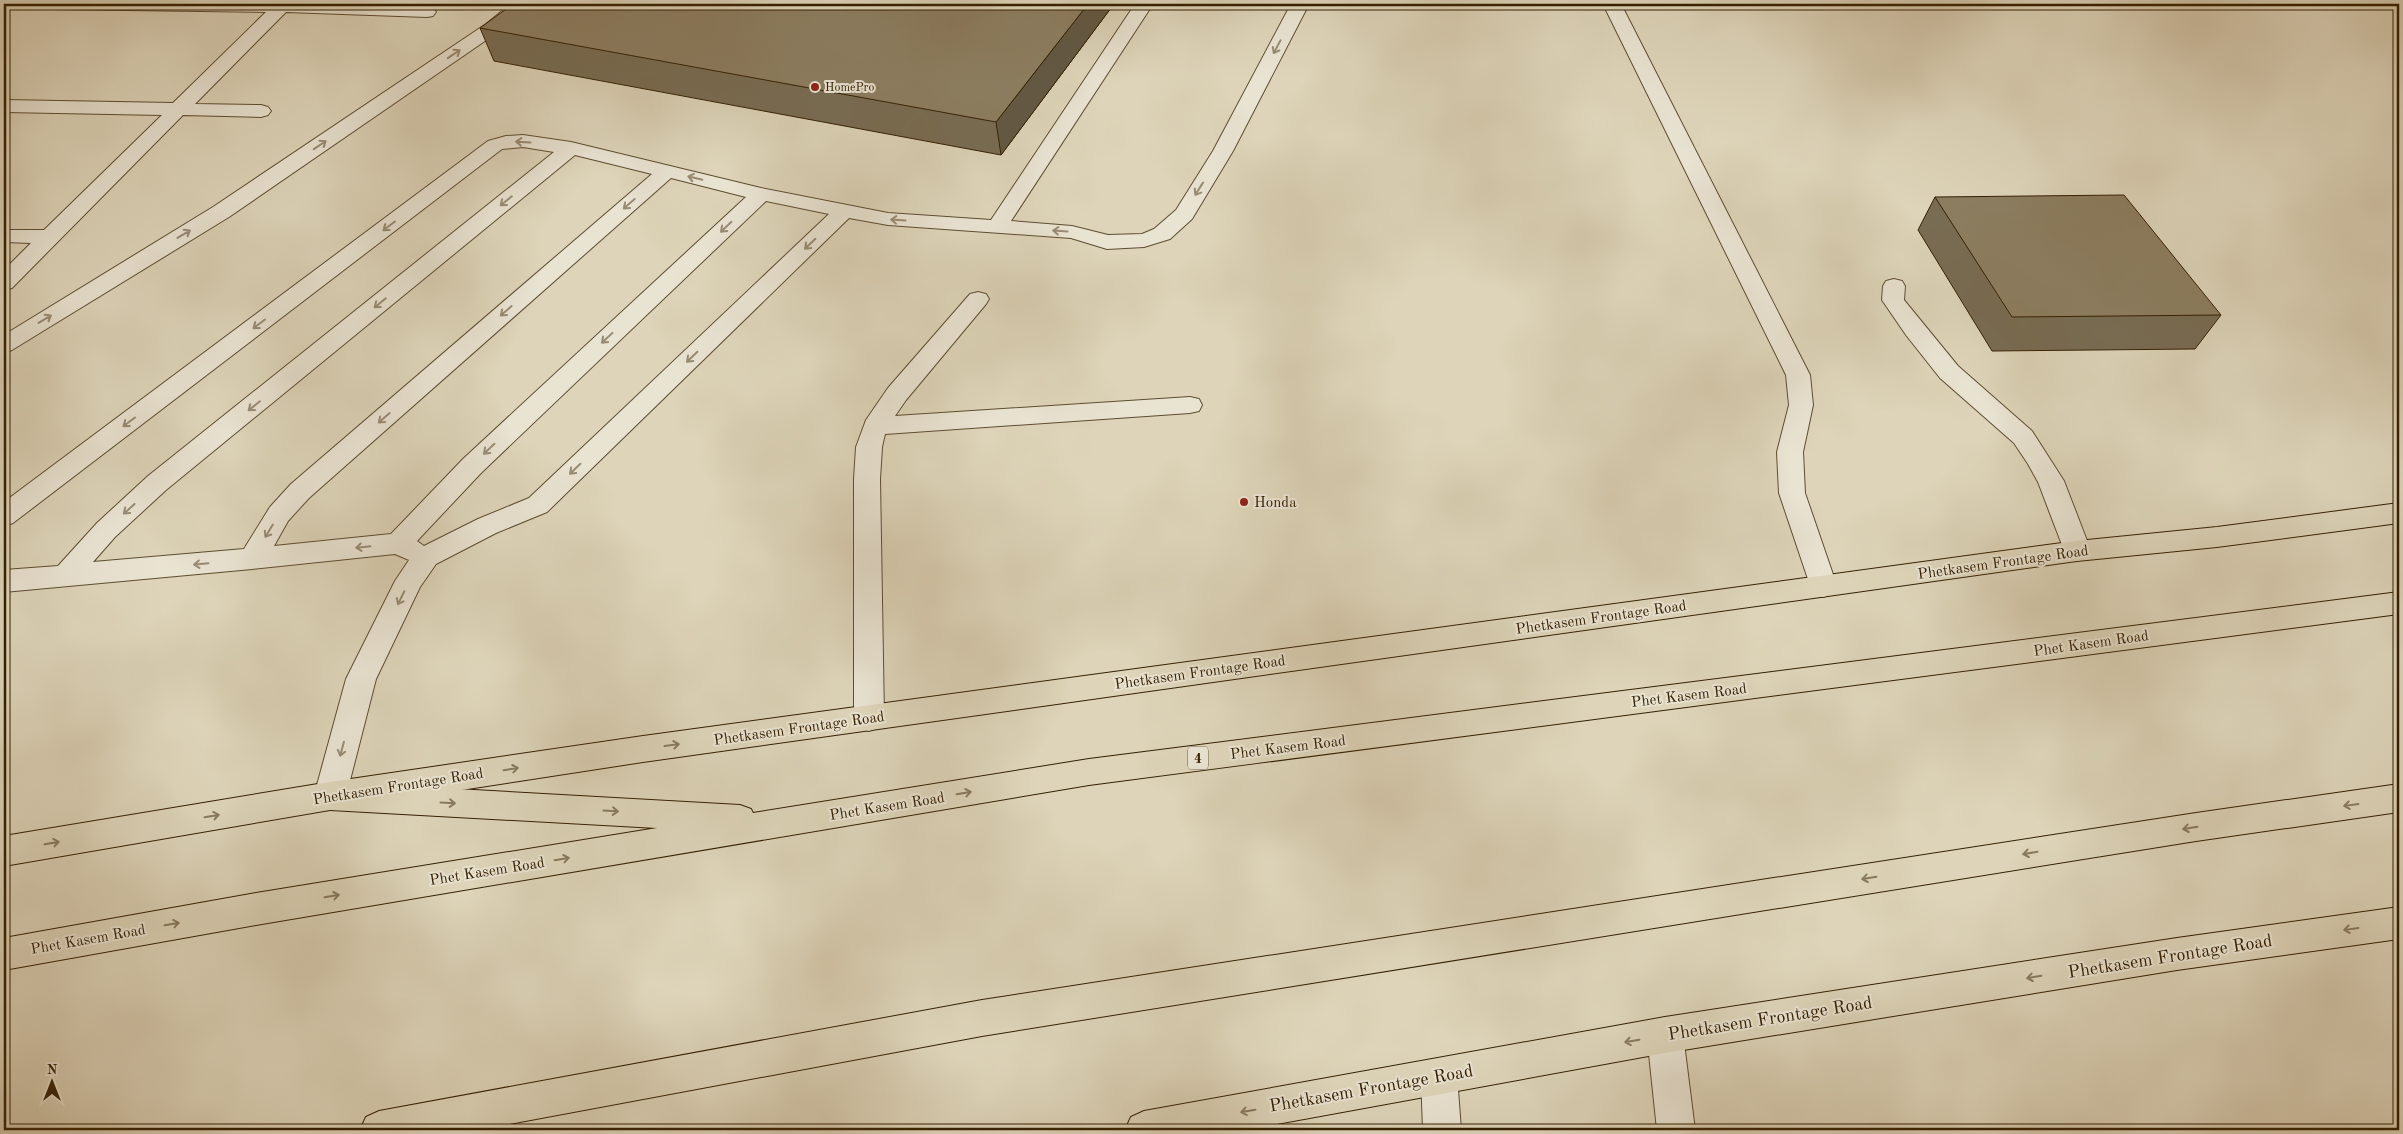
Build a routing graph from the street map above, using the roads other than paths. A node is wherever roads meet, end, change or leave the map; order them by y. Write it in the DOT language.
graph roads {
  1 [pos="51,4"];
  2 [pos="522,4"];
  3 [pos="1144,4"];
  4 [pos="1300,4"];
  5 [pos="1612,4"];
  6 [pos="282,6"];
  7 [pos="427,12"];
  8 [pos="4,106"];
  9 [pos="177,110"];
  10 [pos="261,111"];
  11 [pos="572,148"];
  12 [pos="666,172"];
  13 [pos="761,194"];
  14 [pos="845,210"];
  15 [pos="997,227"];
  16 [pos="4,236"];
  17 [pos="50,237"];
  18 [pos="4,283"];
  19 [pos="1894,286"];
  20 [pos="978,299"];
  21 [pos="4,344"];
  22 [pos="1190,405"];
  23 [pos="876,426"];
  24 [pos="2399,513"];
  25 [pos="4,516"];
  26 [pos="398,543"];
  27 [pos="2078,551"];
  28 [pos="426,557"];
  29 [pos="252,559"];
  30 [pos="65,576"];
  31 [pos="4,581"];
  32 [pos="1823,586"];
  33 [pos="2399,602"];
  34 [pos="869,718"];
  35 [pos="330,796"];
  36 [pos="2399,798"];
  37 [pos="791,821"];
  38 [pos="4,851"];
  39 [pos="2399,923"];
  40 [pos="4,954"];
  41 [pos="1665,1035"];
  42 [pos="1439,1076"];
  43 [pos="379,1130"];
  44 [pos="1144,1130"];
  45 [pos="1442,1130"];
  46 [pos="1676,1130"];
  1 -- 6 [label="street"];
  21 -- 2 [label="street, one-way"];
  3 -- 15 [label="street"];
  4 -- 15 [label="street, one-way"];
  5 -- 32 [label="street"];
  6 -- 7 [label="street"];
  6 -- 9 [label="street"];
  8 -- 9 [label="street"];
  9 -- 10 [label="street"];
  9 -- 17 [label="street"];
  11 -- 12 [label="street"];
  11 -- 25 [label="street, one-way"];
  11 -- 30 [label="street, one-way"];
  13 -- 12 [label="street, one-way"];
  12 -- 29 [label="street, one-way"];
  13 -- 14 [label="street"];
  13 -- 26 [label="street, one-way"];
  15 -- 14 [label="street, one-way"];
  14 -- 28 [label="street, one-way"];
  16 -- 17 [label="street"];
  17 -- 18 [label="street"];
  19 -- 27 [label="street"];
  20 -- 23 [label="street"];
  22 -- 23 [label="street"];
  23 -- 34 [label="street"];
  24 -- 27 [label="main road, Phetkasem Frontage Road"];
  26 -- 28 [label="street"];
  26 -- 29 [label="street, one-way"];
  27 -- 32 [label="main road, Phetkasem Frontage Road"];
  28 -- 35 [label="street, one-way"];
  29 -- 30 [label="street, one-way"];
  30 -- 31 [label="street"];
  32 -- 34 [label="main road, Phetkasem Frontage Road"];
  37 -- 33 [label="main road, Phet Kasem Road / 4, one-way"];
  35 -- 34 [label="main road, Phetkasem Frontage Road, one-way"];
  35 -- 37 [label="main road, one-way"];
  38 -- 35 [label="main road, Phetkasem Frontage Road, one-way"];
  36 -- 43 [label="main road, one-way"];
  40 -- 37 [label="main road, Phet Kasem Road / 4, one-way"];
  39 -- 41 [label="main road, Phetkasem Frontage Road, one-way"];
  41 -- 42 [label="main road, Phetkasem Frontage Road, one-way"];
  41 -- 46 [label="street"];
  42 -- 44 [label="main road, Phetkasem Frontage Road, one-way"];
  42 -- 45 [label="street"];
}
